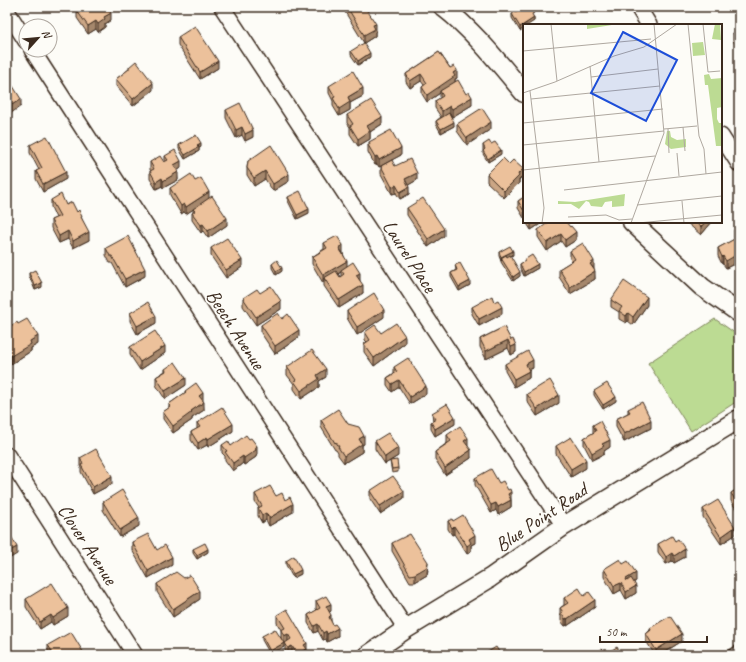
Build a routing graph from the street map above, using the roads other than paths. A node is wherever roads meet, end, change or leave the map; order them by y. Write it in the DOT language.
graph roads {
  1 [pos="12,7"];
  2 [pos="222,7"];
  3 [pos="443,7"];
  4 [pos="638,7"];
  5 [pos="7,11"];
  6 [pos="648,24"];
  7 [pos="18,28"];
  8 [pos="37,58"];
  9 [pos="523,92"];
  10 [pos="722,138"];
  11 [pos="739,164"];
  12 [pos="633,223"];
  13 [pos="739,313"];
  14 [pos="739,419"];
  15 [pos="7,455"];
  16 [pos="564,526"];
  17 [pos="406,629"];
  18 [pos="739,649"];
  19 [pos="135,655"];
  20 [pos="368,655"];
  21 [pos="730,655"];
  1 -- 5 [label="street"];
  2 -- 16 [label="street, Laurel Place"];
  3 -- 9 [label="street"];
  4 -- 6 [label="street"];
  5 -- 7 [label="street"];
  8 -- 17 [label="street, Beech Avenue"];
  10 -- 11 [label="street"];
  12 -- 13 [label="street"];
  14 -- 16 [label="street, Blue Point Road"];
  15 -- 19 [label="street, Clover Avenue"];
  16 -- 17 [label="street, Blue Point Road"];
  17 -- 20 [label="street, Blue Point Road"];
  18 -- 21 [label="lane"];
}
